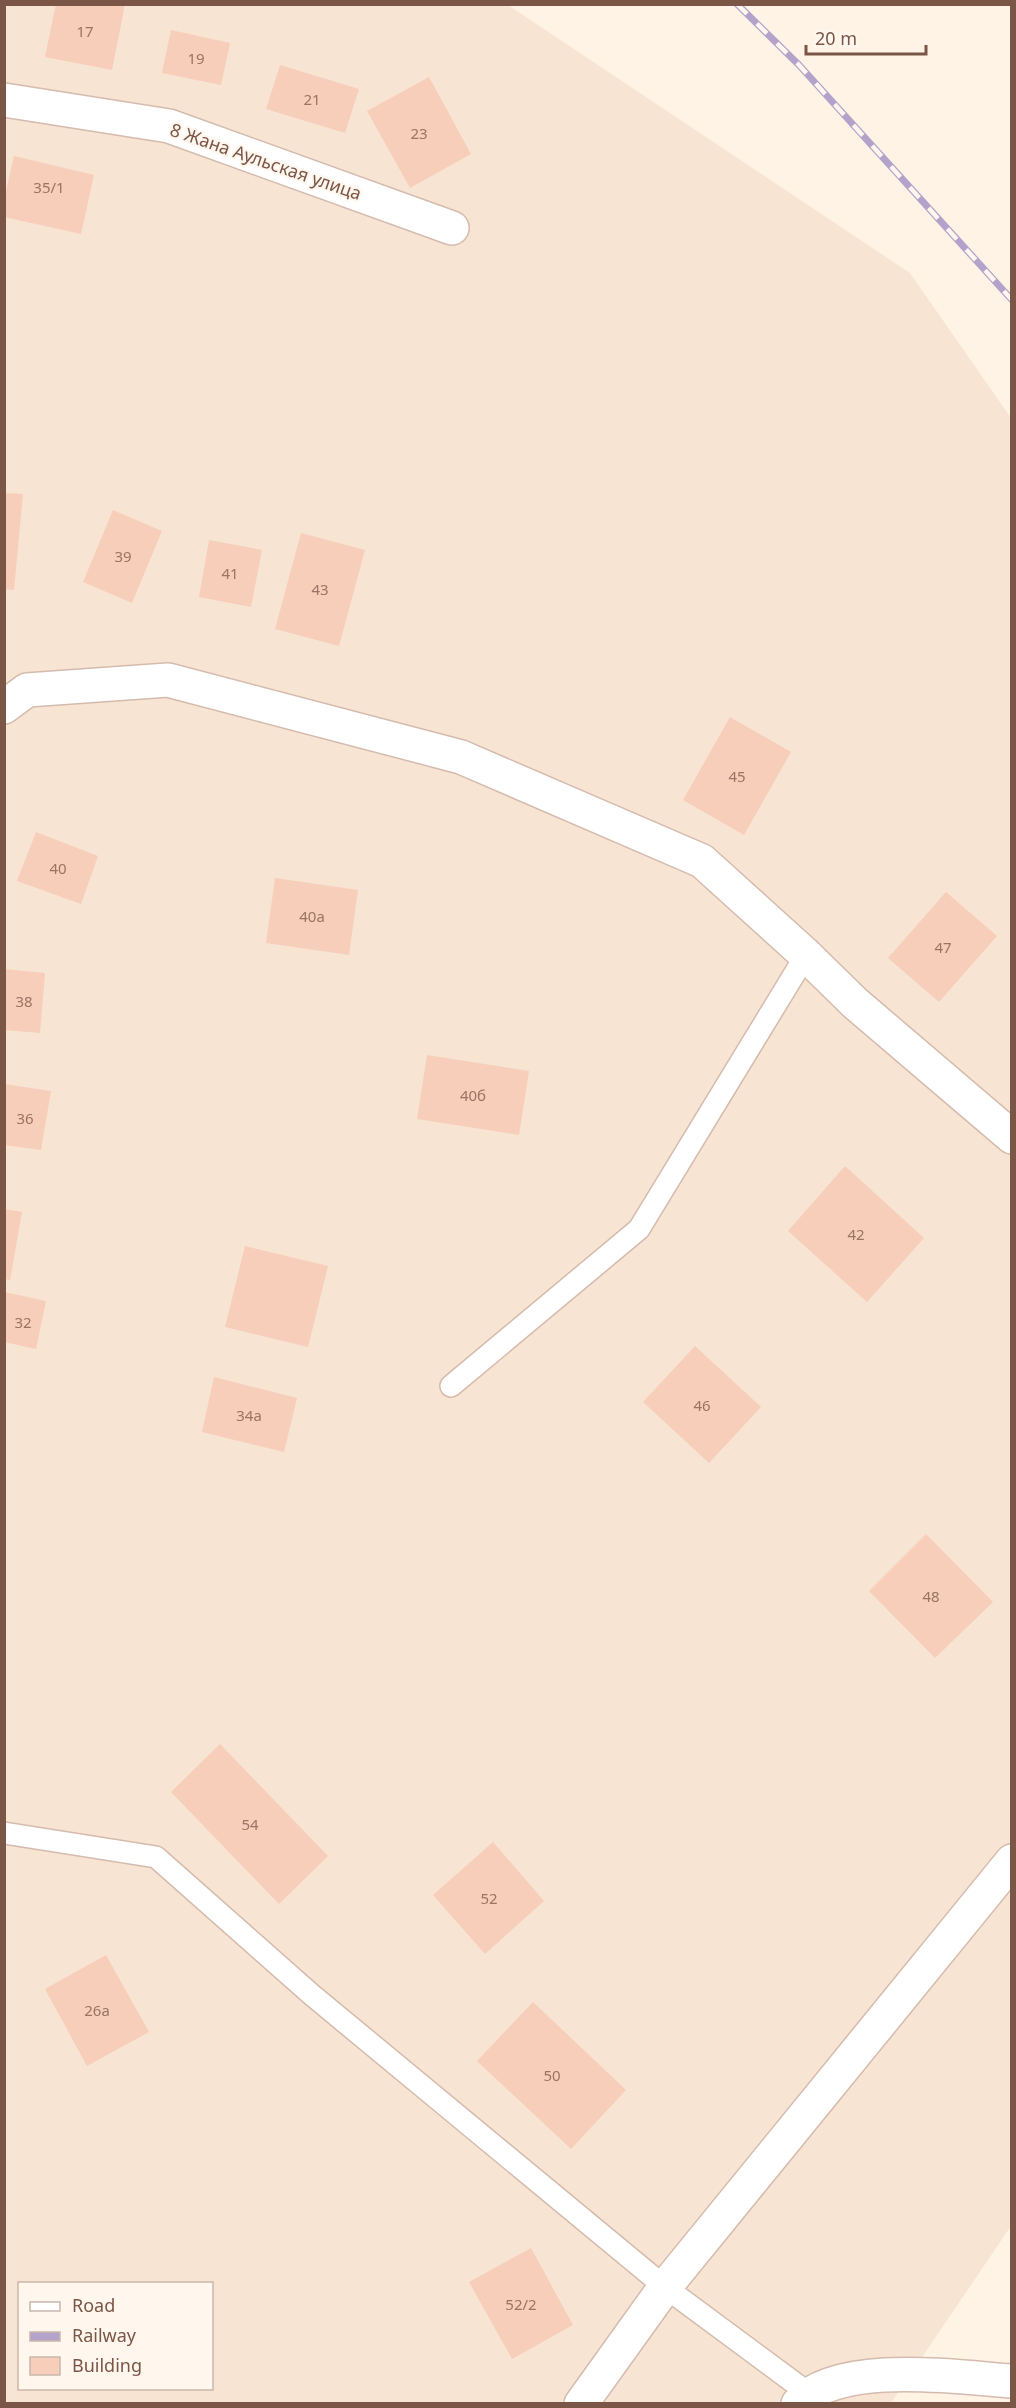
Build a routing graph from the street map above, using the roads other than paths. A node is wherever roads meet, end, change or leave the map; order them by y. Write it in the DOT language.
graph roads {
  1 [pos="4,100"];
  2 [pos="452,228"];
  3 [pos="4,707"];
  4 [pos="806,955"];
  5 [pos="1011,1137"];
  6 [pos="451,1386"];
  7 [pos="4,1833"];
  8 [pos="1011,1861"];
  9 [pos="665,2287"];
  10 [pos="1011,2380"];
  11 [pos="803,2398"];
  12 [pos="581,2403"];
  1 -- 2 [label="street, 8 Жана Аульская улица"];
  3 -- 4 [label="street"];
  4 -- 5 [label="street"];
  4 -- 6 [label="lane"];
  7 -- 9 [label="lane"];
  8 -- 9 [label="street"];
  9 -- 11 [label="lane"];
  9 -- 12 [label="street"];
  10 -- 11 [label="street"];
}
